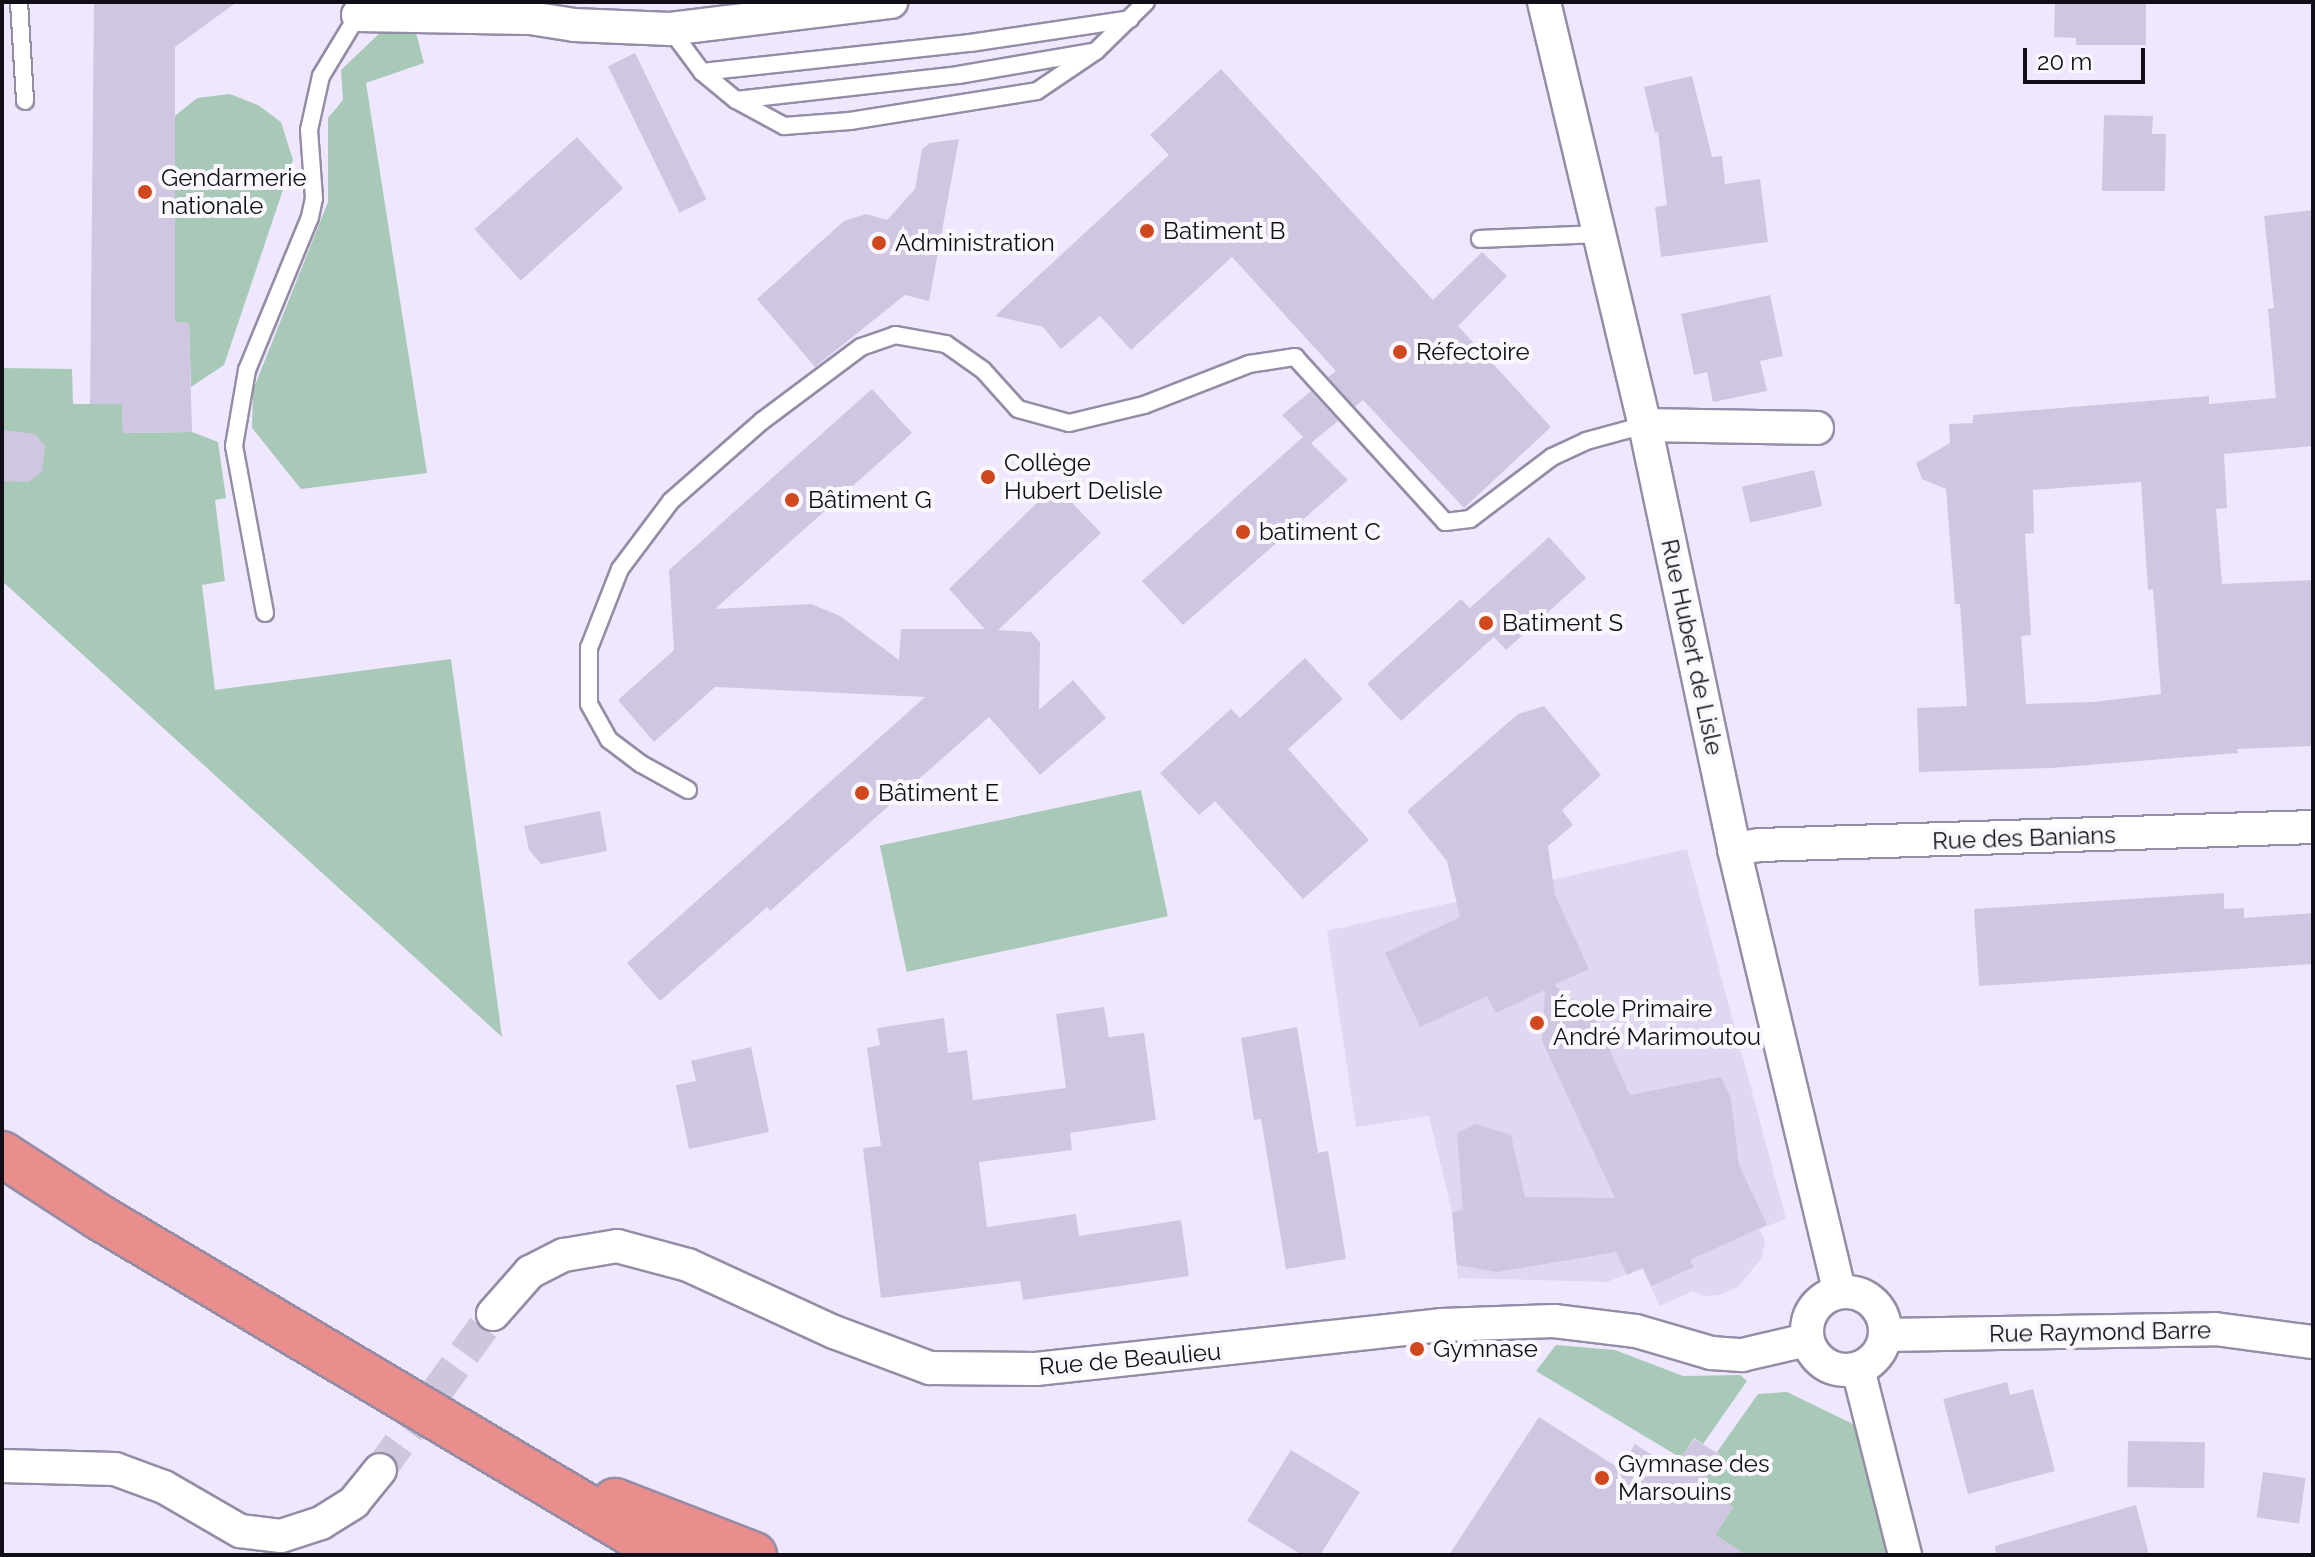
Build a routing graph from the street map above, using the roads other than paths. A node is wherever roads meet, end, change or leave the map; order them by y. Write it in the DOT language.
graph roads {
  1 [pos="19,2"];
  2 [pos="891,2"];
  3 [pos="1146,2"];
  4 [pos="1544,2"];
  5 [pos="355,9"];
  6 [pos="528,10"];
  7 [pos="1130,19"];
  8 [pos="670,29"];
  9 [pos="1096,51"];
  10 [pos="702,72"];
  11 [pos="736,100"];
  12 [pos="25,101"];
  13 [pos="1598,234"];
  14 [pos="1480,239"];
  15 [pos="1645,425"];
  16 [pos="1817,428"];
  17 [pos="265,613"];
  18 [pos="688,790"];
  19 [pos="2313,827"];
  20 [pos="1734,849"];
  21 [pos="2,1154"];
  22 [pos="1839,1291"];
  23 [pos="493,1314"];
  24 [pos="1886,1335"];
  25 [pos="1807,1340"];
  26 [pos="2313,1342"];
  27 [pos="1858,1369"];
  28 [pos="506,1460"];
  29 [pos="2,1466"];
  30 [pos="380,1470"];
  31 [pos="632,1555"];
  32 [pos="668,1555"];
  33 [pos="754,1555"];
  34 [pos="1905,1555"];
  1 -- 12 [label="lane"];
  2 -- 8 [label="street"];
  3 -- 7 [label="lane"];
  4 -- 13 [label="street, Rue Hubert de Lisle"];
  5 -- 6 [label="street"];
  5 -- 17 [label="lane"];
  6 -- 8 [label="street"];
  7 -- 9 [label="lane"];
  7 -- 10 [label="lane"];
  8 -- 10 [label="lane"];
  9 -- 11 [label="lane"];
  9 -- 11 [label="lane"];
  10 -- 11 [label="lane"];
  13 -- 14 [label="lane"];
  13 -- 15 [label="street, Rue Hubert de Lisle"];
  15 -- 16 [label="street"];
  15 -- 18 [label="lane"];
  15 -- 20 [label="street, Rue Hubert de Lisle"];
  19 -- 20 [label="street, Rue des Banians"];
  20 -- 22 [label="street, Rue Hubert de Lisle"];
  21 -- 28 [label="highway"];
  22 -- 24 [label="street"];
  22 -- 25 [label="street"];
  23 -- 25 [label="street, Rue de Beaulieu"];
  24 -- 26 [label="street, Rue Raymond Barre"];
  24 -- 27 [label="street"];
  25 -- 27 [label="street"];
  27 -- 34 [label="street"];
  28 -- 31 [label="highway"];
  28 -- 32 [label="highway"];
  28 -- 33 [label="highway"];
  29 -- 30 [label="street"];
}
